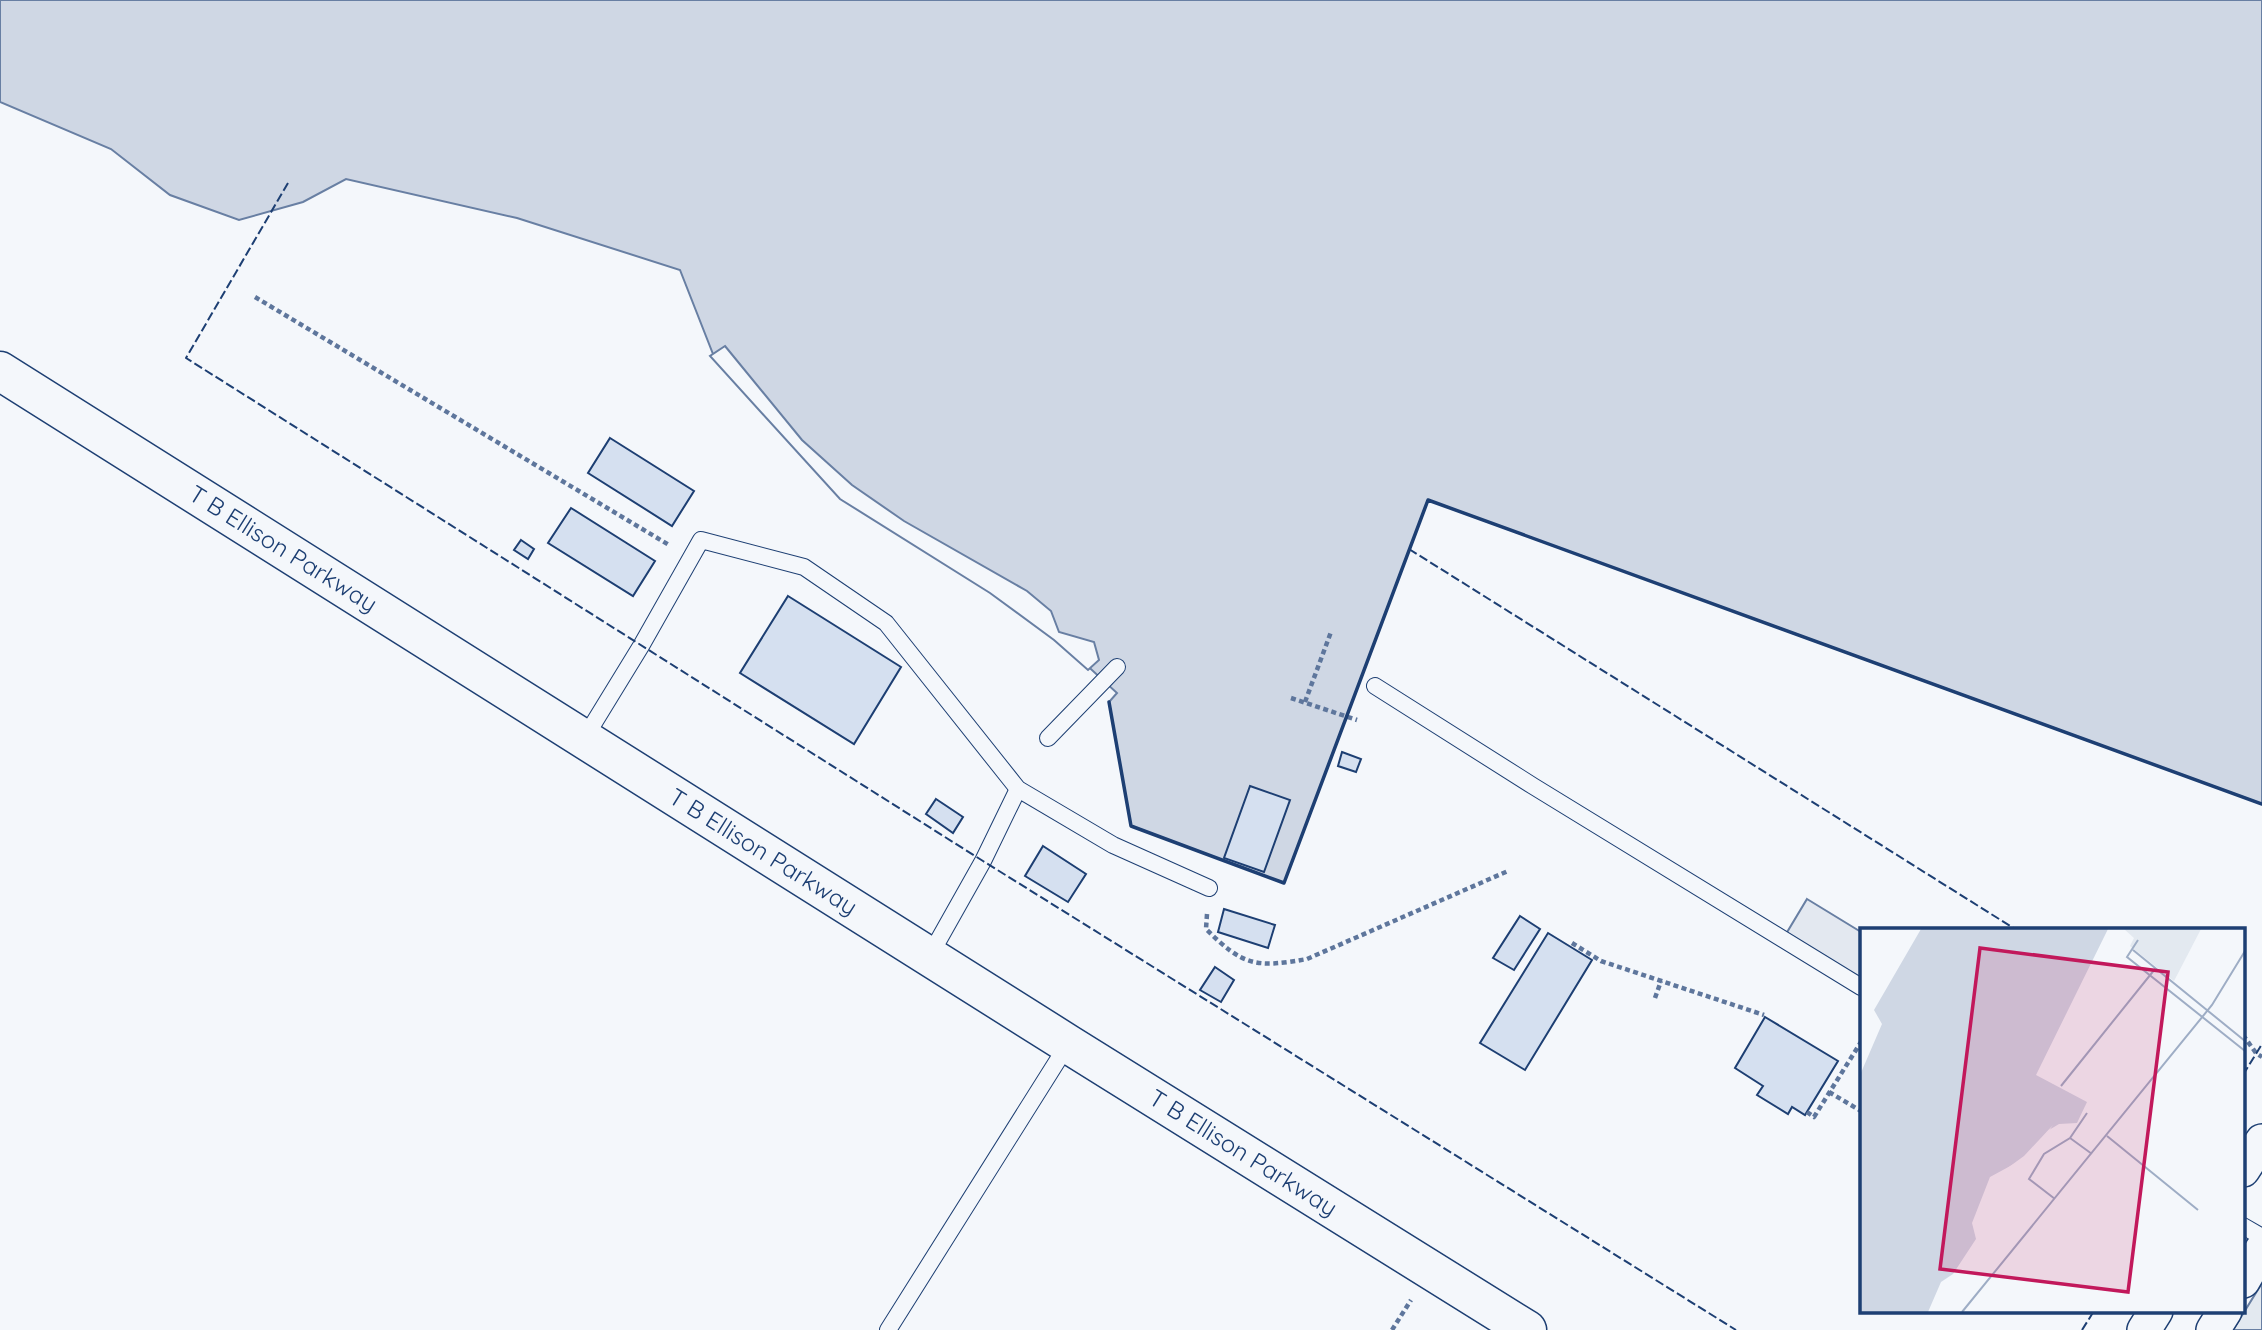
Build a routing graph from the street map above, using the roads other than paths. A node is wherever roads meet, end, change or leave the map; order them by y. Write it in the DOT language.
graph roads {
  1 [pos="0,371"];
  2 [pos="1117,667"];
  3 [pos="1375,686"];
  4 [pos="1048,737"];
  5 [pos="584,739"];
  6 [pos="1018,789"];
  7 [pos="1209,888"];
  8 [pos="929,957"];
  9 [pos="1860,986"];
  10 [pos="1068,1044"];
  11 [pos="2262,1141"];
  12 [pos="2244,1168"];
  13 [pos="2244,1227"];
  14 [pos="2262,1237"];
  15 [pos="2262,1249"];
  16 [pos="2244,1279"];
  17 [pos="2155,1312"];
  18 [pos="2224,1312"];
  19 [pos="888,1330"];
  20 [pos="1527,1330"];
  21 [pos="2144,1330"];
  22 [pos="2213,1330"];
  1 -- 5 [label="street, T B Ellison Parkway"];
  2 -- 4 [label="lane"];
  3 -- 9 [label="lane"];
  5 -- 6 [label="lane"];
  5 -- 8 [label="street, T B Ellison Parkway"];
  6 -- 7 [label="lane"];
  6 -- 8 [label="lane"];
  8 -- 10 [label="street, T B Ellison Parkway"];
  10 -- 19 [label="lane"];
  10 -- 20 [label="street, T B Ellison Parkway"];
  11 -- 12 [label="street"];
  13 -- 14 [label="lane"];
  15 -- 16 [label="street"];
  17 -- 21 [label="street"];
  18 -- 22 [label="street"];
}
